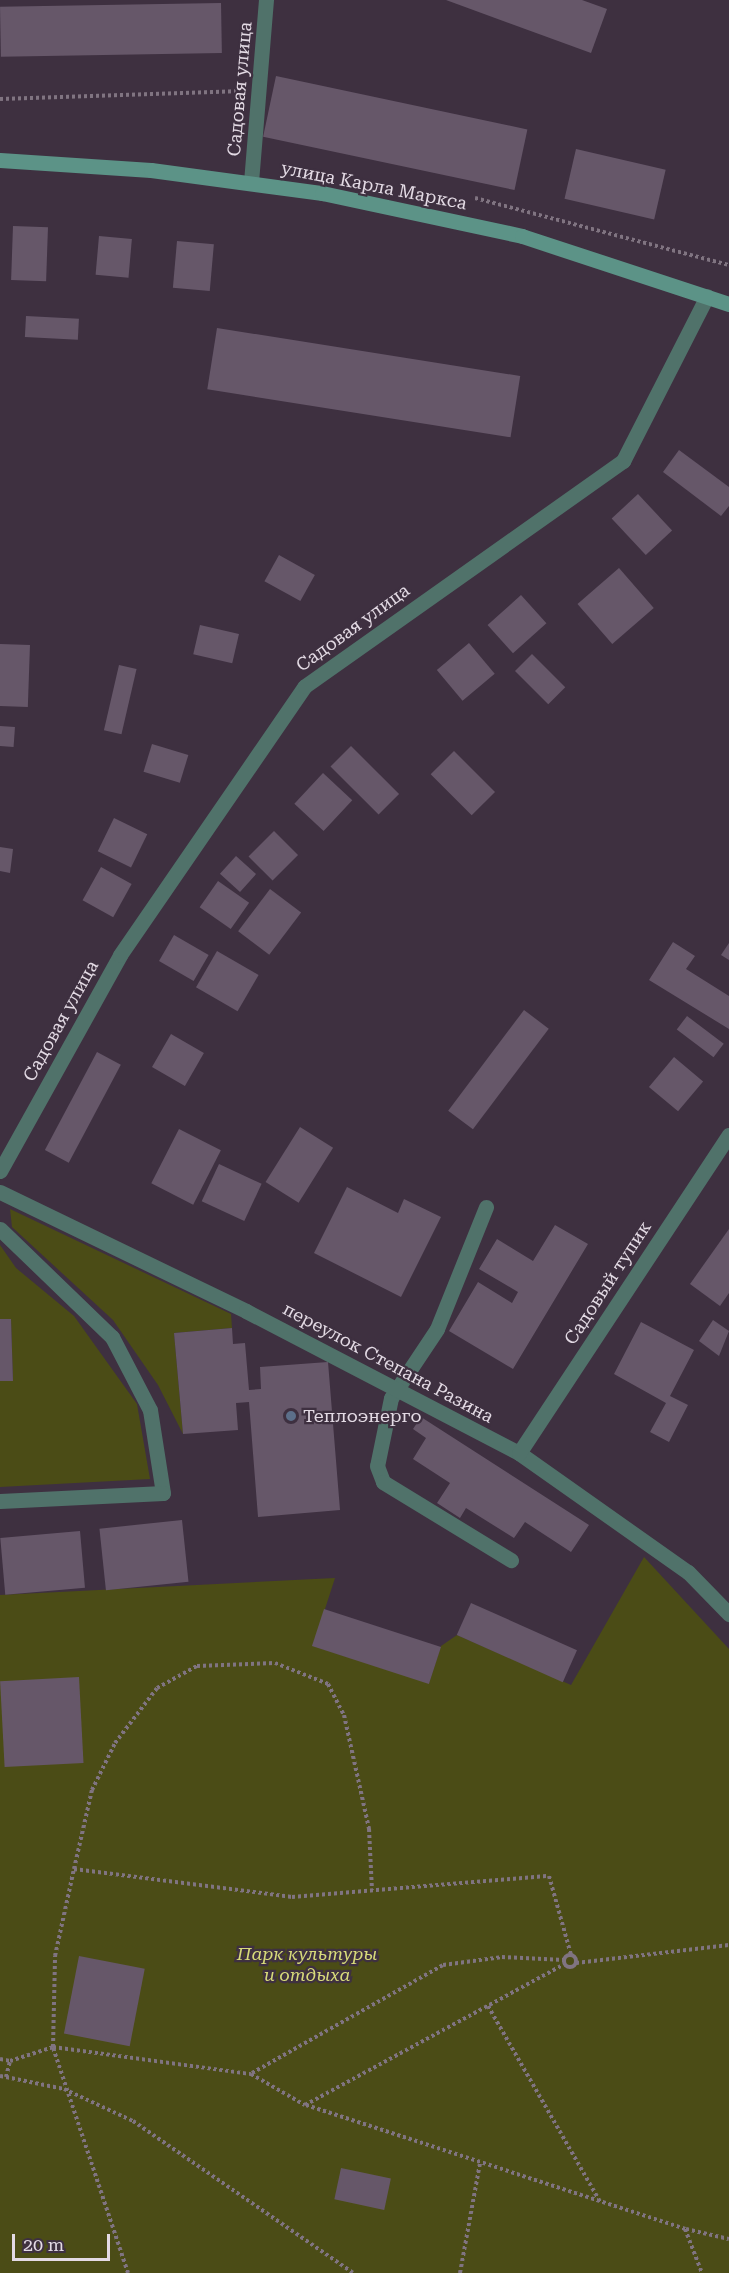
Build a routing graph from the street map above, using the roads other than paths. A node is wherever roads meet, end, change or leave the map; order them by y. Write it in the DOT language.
graph roads {
  1 [pos="266,0"];
  2 [pos="0,160"];
  3 [pos="251,182"];
  4 [pos="707,296"];
  5 [pos="729,304"];
  6 [pos="729,1135"];
  7 [pos="0,1171"];
  8 [pos="0,1192"];
  9 [pos="486,1207"];
  10 [pos="0,1229"];
  11 [pos="396,1389"];
  12 [pos="519,1453"];
  13 [pos="0,1501"];
  14 [pos="511,1560"];
  15 [pos="729,1614"];
  1 -- 3 [label="street, Садовая улица"];
  2 -- 3 [label="street, улица Карла Маркса"];
  3 -- 4 [label="street, улица Карла Маркса"];
  4 -- 5 [label="street, улица Карла Маркса"];
  4 -- 7 [label="street, Садовая улица"];
  6 -- 12 [label="street, Садовый тупик"];
  8 -- 11 [label="street, переулок Степана Разина"];
  9 -- 11 [label="street"];
  10 -- 13 [label="street"];
  11 -- 12 [label="street, переулок Степана Разина"];
  11 -- 14 [label="street"];
  12 -- 15 [label="street, переулок Степана Разина"];
}
